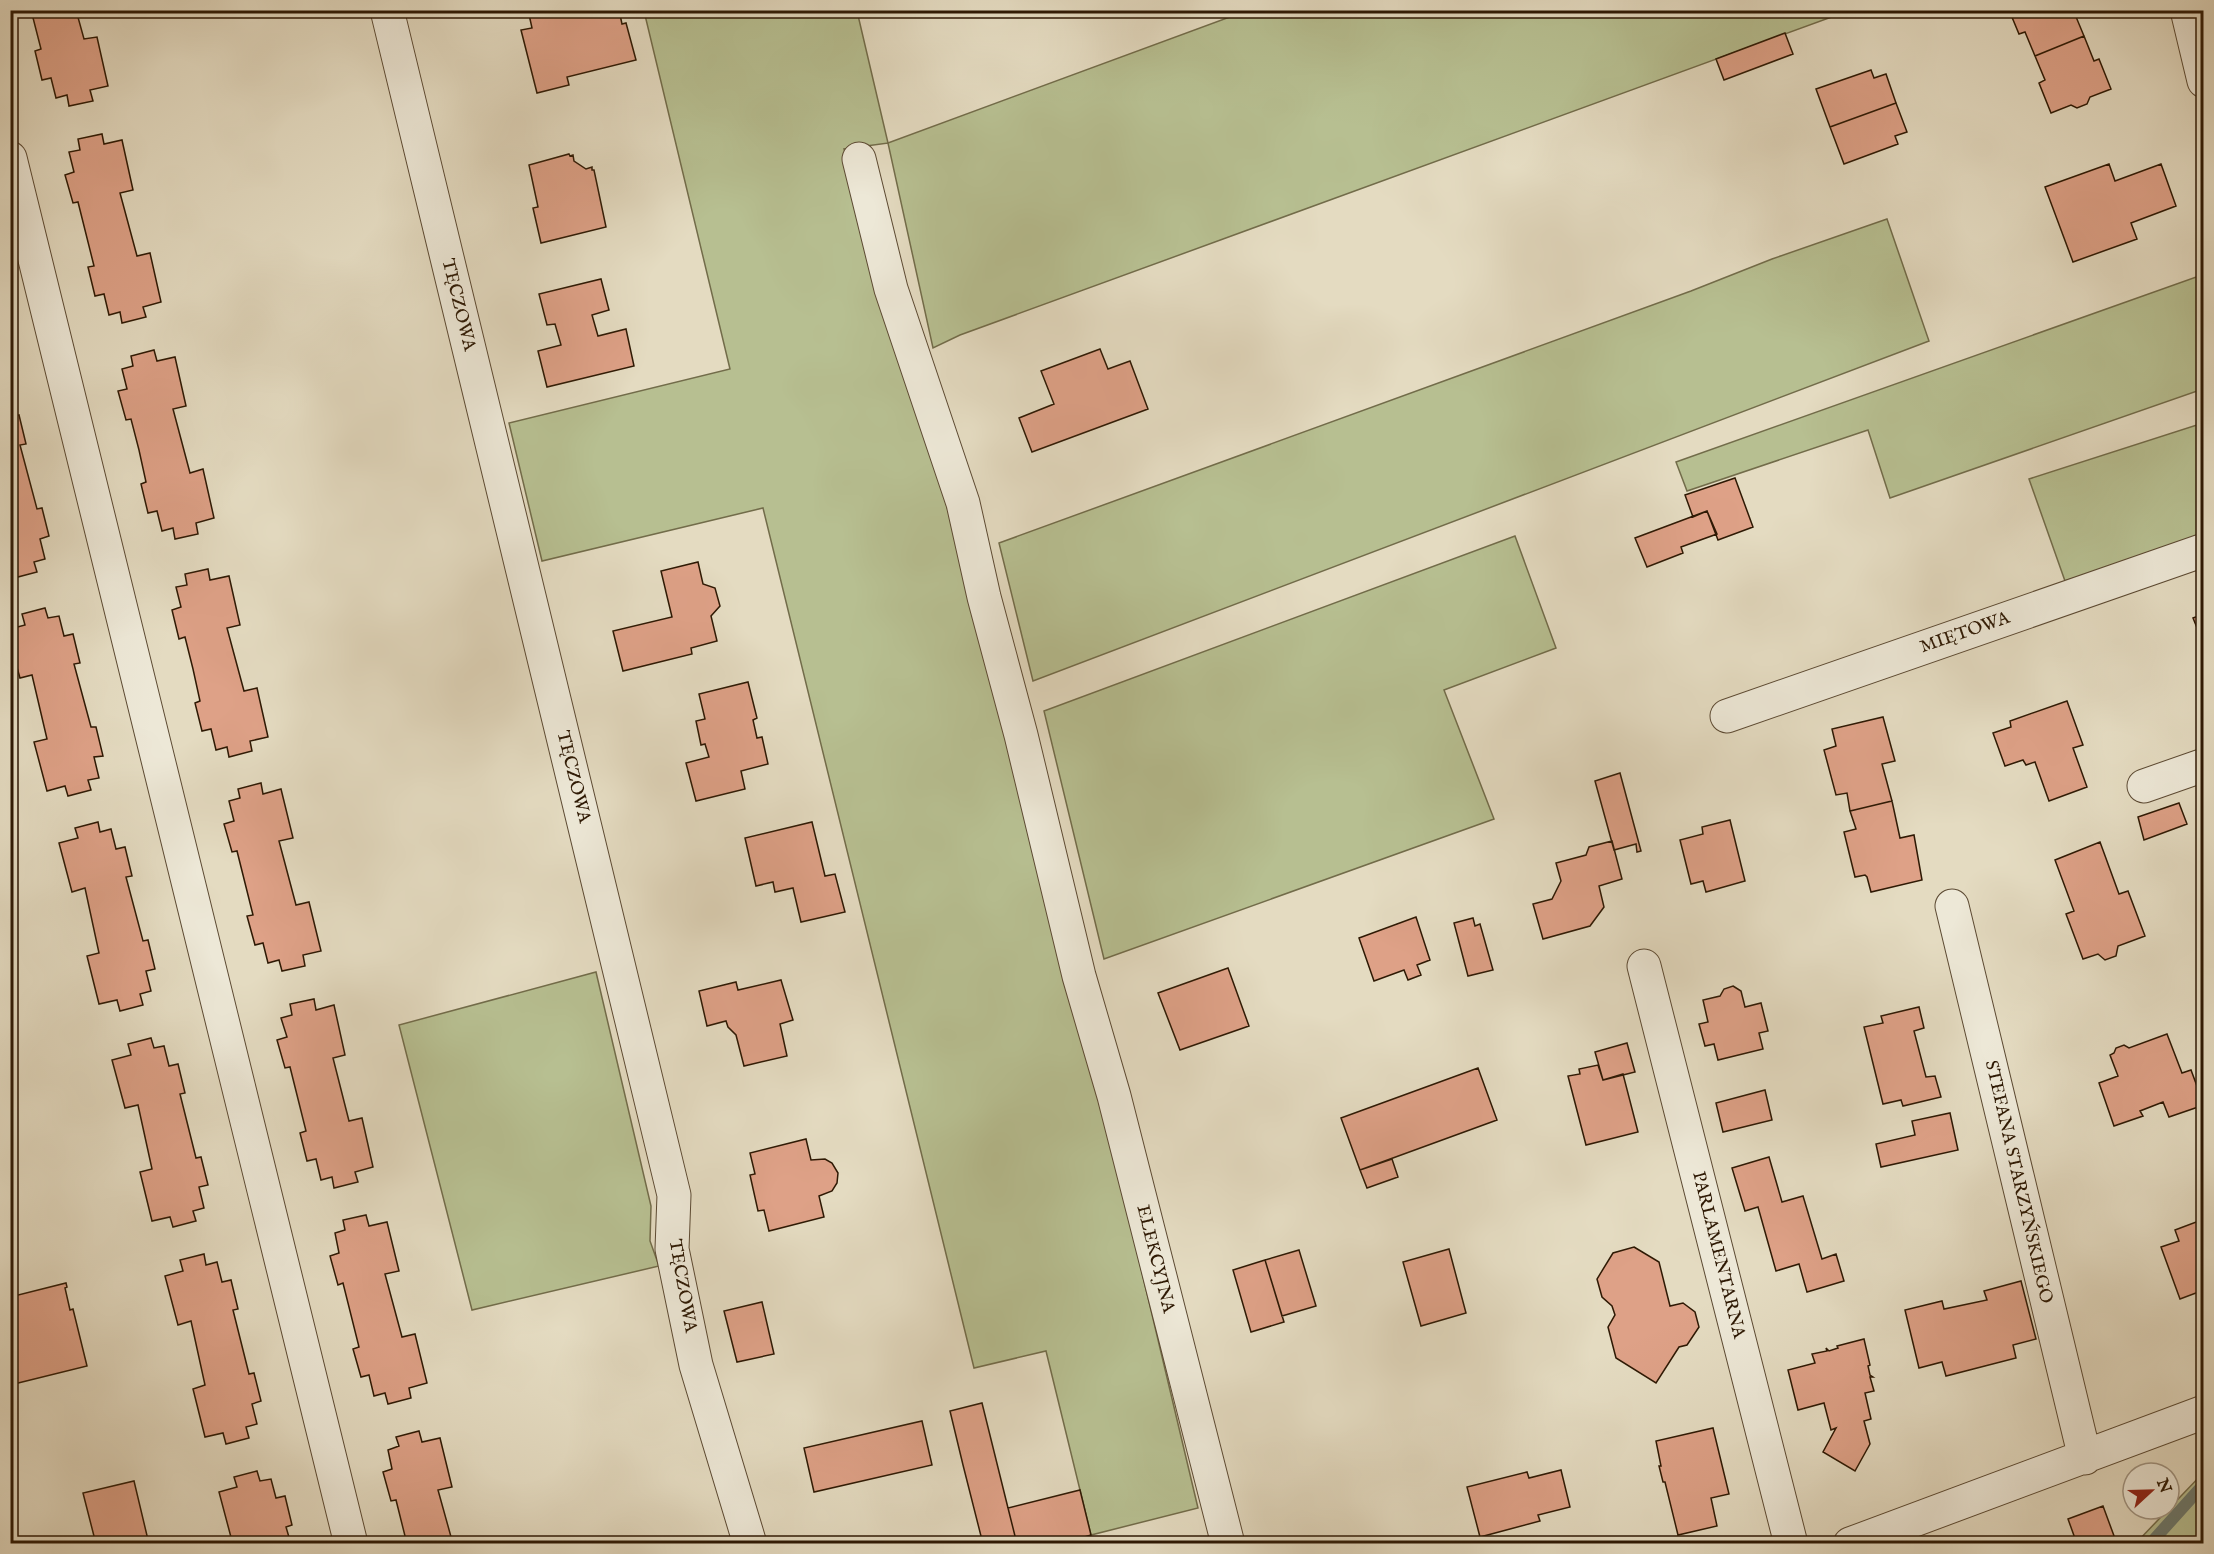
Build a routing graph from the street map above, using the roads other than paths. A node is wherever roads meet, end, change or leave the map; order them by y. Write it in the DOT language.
graph roads {
  1 [pos="387,10"];
  2 [pos="2187,10"];
  3 [pos="2204,81"];
  4 [pos="10,158"];
  5 [pos="859,159"];
  6 [pos="2204,550"];
  7 [pos="1727,716"];
  8 [pos="2204,765"];
  9 [pos="2144,786"];
  10 [pos="1952,906"];
  11 [pos="1644,966"];
  12 [pos="2204,1412"];
  13 [pos="2085,1458"];
  14 [pos="351,1544"];
  15 [pos="750,1544"];
  16 [pos="1228,1544"];
  17 [pos="1791,1544"];
  18 [pos="1851,1544"];
  1 -- 15 [label="street, TĘCZOWA"];
  2 -- 3 [label="street"];
  4 -- 14 [label="street"];
  5 -- 16 [label="street, ELEKCYJNA"];
  6 -- 7 [label="street, MIĘTOWA"];
  8 -- 9 [label="street"];
  10 -- 13 [label="street, STEFANA STARZYŃSKIEGO"];
  11 -- 17 [label="street, PARLAMENTARNA"];
  12 -- 13 [label="street"];
  13 -- 18 [label="street"];
}
